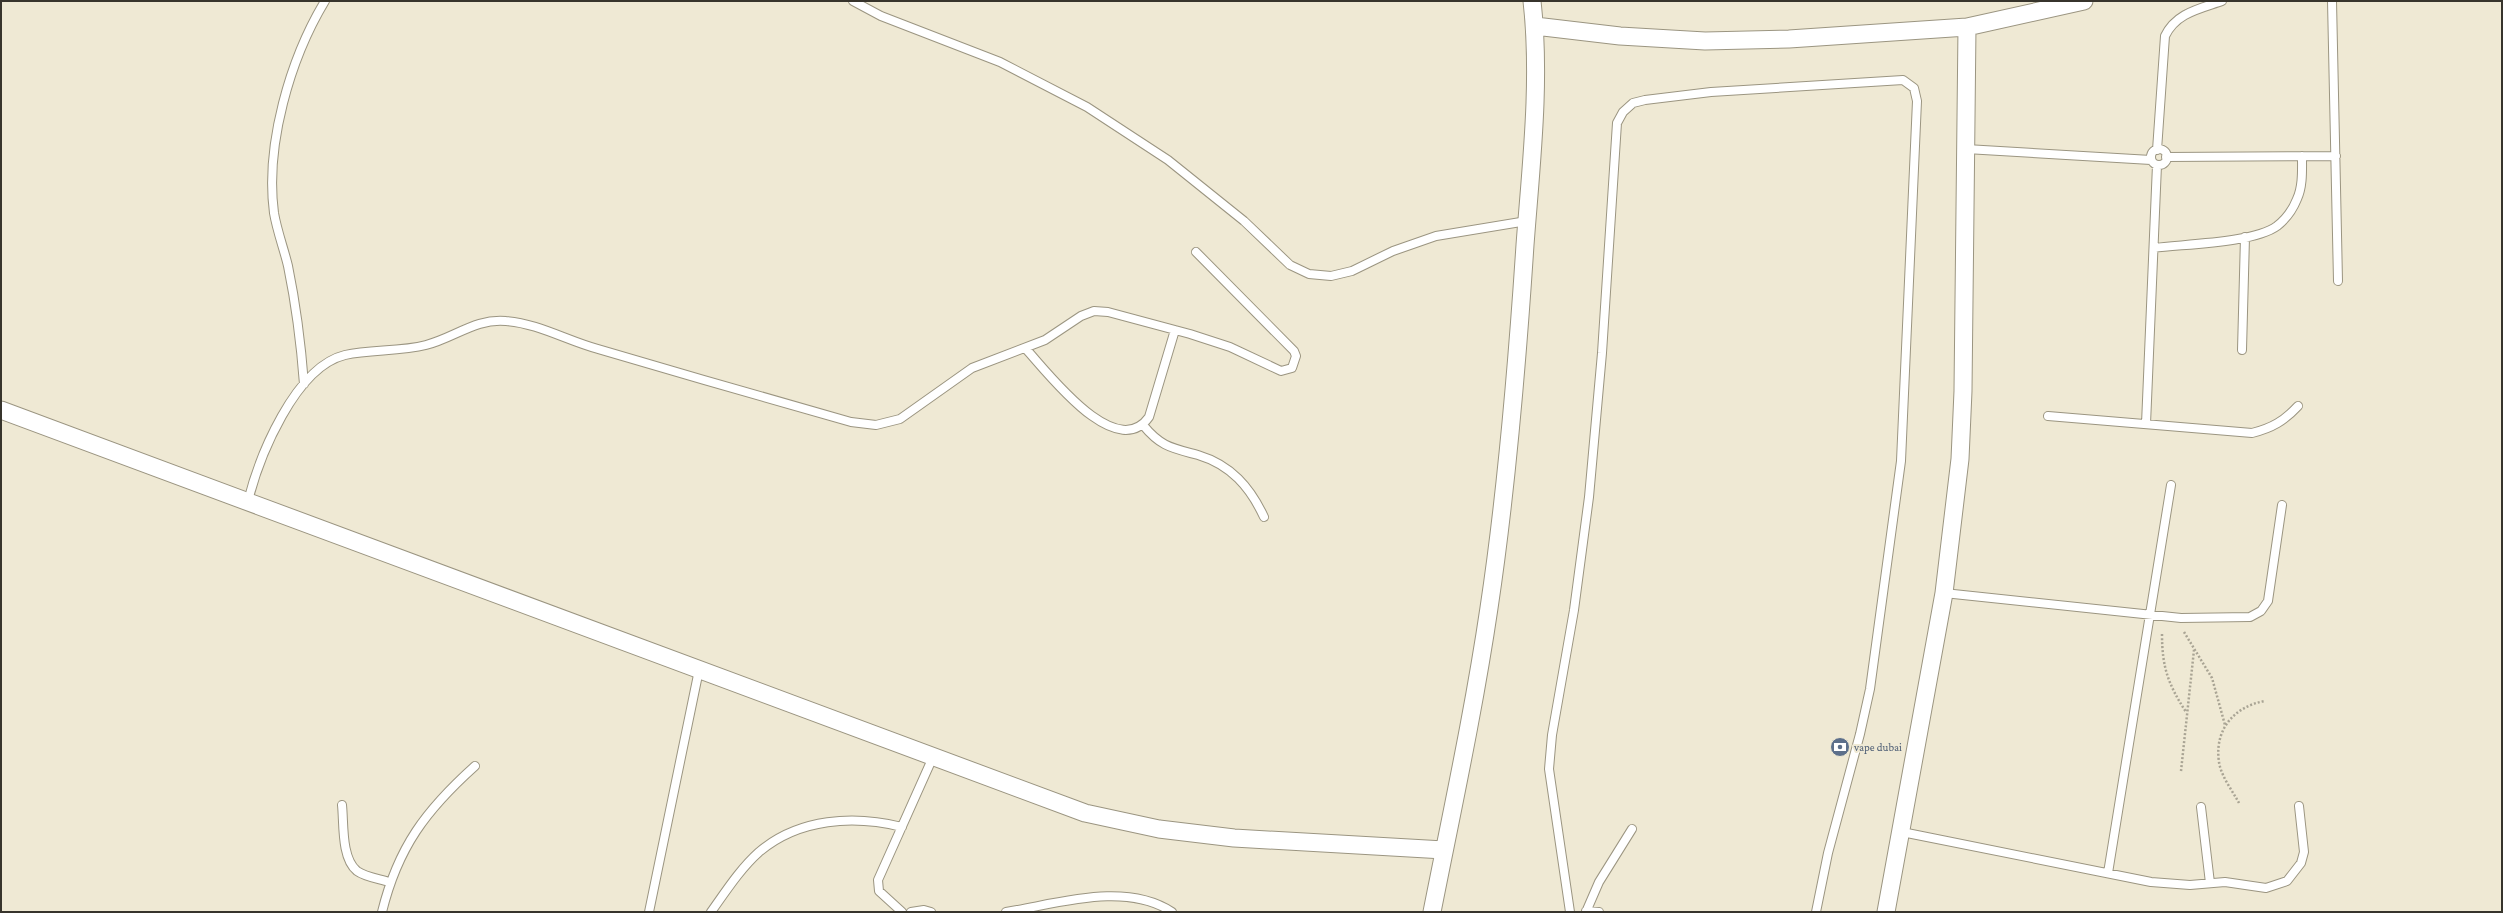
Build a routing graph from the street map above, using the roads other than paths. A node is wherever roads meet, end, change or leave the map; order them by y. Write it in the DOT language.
graph roads {
  1 [pos="324,1"];
  2 [pos="853,1"];
  3 [pos="1532,1"];
  4 [pos="2084,1"];
  5 [pos="2222,1"];
  6 [pos="2332,1"];
  7 [pos="1535,26"];
  8 [pos="1967,27"];
  9 [pos="1966,150"];
  10 [pos="2157,150"];
  11 [pos="2302,156"];
  12 [pos="2336,156"];
  13 [pos="2166,157"];
  14 [pos="2154,162"];
  15 [pos="1527,221"];
  16 [pos="2245,237"];
  17 [pos="2154,248"];
  18 [pos="1196,252"];
  19 [pos="2338,282"];
  20 [pos="1175,330"];
  21 [pos="1026,349"];
  22 [pos="2242,350"];
  23 [pos="304,384"];
  24 [pos="2298,406"];
  25 [pos="1,410"];
  26 [pos="2048,416"];
  27 [pos="2146,424"];
  28 [pos="1143,425"];
  29 [pos="2171,484"];
  30 [pos="248,501"];
  31 [pos="2282,505"];
  32 [pos="1264,517"];
  33 [pos="1944,593"];
  34 [pos="2150,613"];
  35 [pos="699,670"];
  36 [pos="933,757"];
  37 [pos="475,766"];
  38 [pos="342,805"];
  39 [pos="2299,806"];
  40 [pos="2201,807"];
  41 [pos="902,827"];
  42 [pos="1632,829"];
  43 [pos="1902,832"];
  44 [pos="1444,850"];
  45 [pos="2108,873"];
  46 [pos="389,882"];
  47 [pos="2210,883"];
  48 [pos="1586,911"];
  49 [pos="382,912"];
  50 [pos="649,912"];
  51 [pos="711,912"];
  52 [pos="902,912"];
  53 [pos="911,912"];
  54 [pos="931,912"];
  55 [pos="1006,912"];
  56 [pos="1172,912"];
  57 [pos="1432,912"];
  58 [pos="1570,912"];
  59 [pos="1599,912"];
  60 [pos="1816,912"];
  61 [pos="1886,912"];
  1 -- 23 [label="lane"];
  2 -- 15 [label="lane"];
  3 -- 7 [label="street"];
  4 -- 8 [label="street"];
  5 -- 10 [label="lane"];
  6 -- 12 [label="lane"];
  7 -- 8 [label="street"];
  7 -- 15 [label="street"];
  8 -- 9 [label="street"];
  9 -- 14 [label="lane"];
  9 -- 33 [label="street"];
  10 -- 13 [label="lane"];
  10 -- 14 [label="lane"];
  11 -- 12 [label="lane"];
  11 -- 13 [label="lane"];
  11 -- 16 [label="lane"];
  12 -- 19 [label="lane"];
  13 -- 14 [label="lane"];
  14 -- 17 [label="lane"];
  15 -- 44 [label="street"];
  16 -- 17 [label="lane"];
  16 -- 22 [label="lane"];
  17 -- 27 [label="lane"];
  18 -- 20 [label="lane"];
  20 -- 21 [label="lane"];
  20 -- 28 [label="lane"];
  21 -- 23 [label="lane"];
  21 -- 28 [label="lane"];
  23 -- 30 [label="lane"];
  24 -- 27 [label="lane"];
  25 -- 30 [label="street"];
  26 -- 27 [label="lane"];
  28 -- 32 [label="lane"];
  29 -- 34 [label="lane"];
  30 -- 35 [label="street"];
  31 -- 34 [label="lane"];
  33 -- 34 [label="lane"];
  33 -- 43 [label="street"];
  34 -- 45 [label="lane"];
  35 -- 36 [label="street"];
  35 -- 50 [label="lane"];
  36 -- 41 [label="lane"];
  36 -- 44 [label="street"];
  37 -- 46 [label="lane"];
  38 -- 46 [label="lane"];
  39 -- 47 [label="lane"];
  40 -- 47 [label="lane"];
  41 -- 51 [label="lane"];
  41 -- 52 [label="lane"];
  42 -- 48 [label="lane"];
  43 -- 45 [label="lane"];
  43 -- 61 [label="street"];
  44 -- 57 [label="street"];
  45 -- 47 [label="lane"];
  46 -- 49 [label="lane"];
  48 -- 59 [label="lane"];
  53 -- 54 [label="lane"];
  55 -- 56 [label="lane"];
  58 -- 60 [label="lane"];
}
